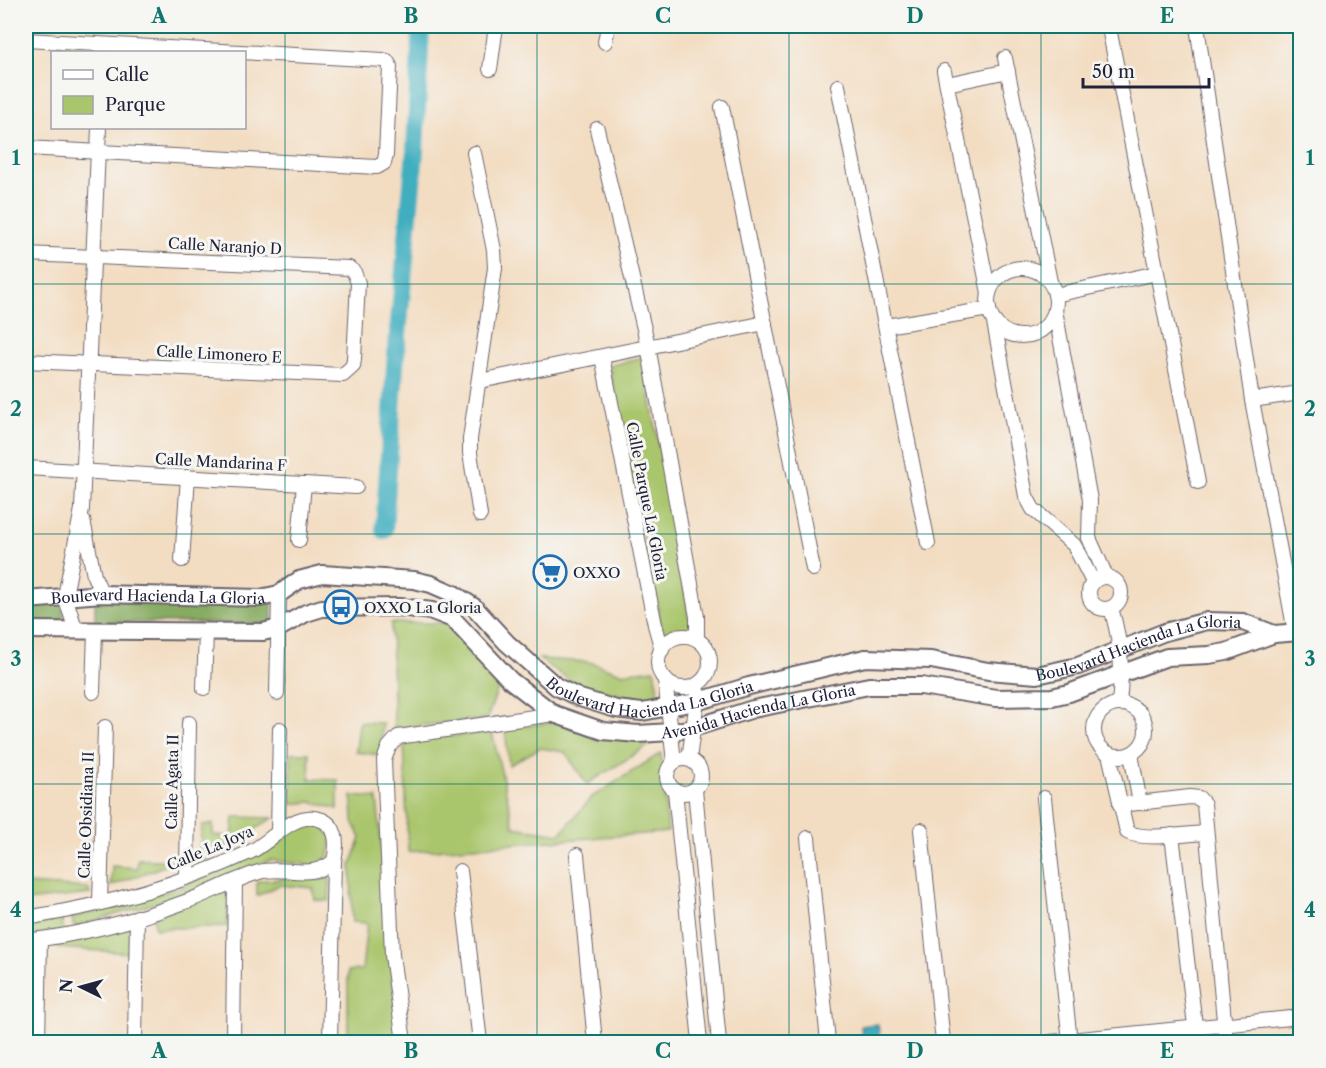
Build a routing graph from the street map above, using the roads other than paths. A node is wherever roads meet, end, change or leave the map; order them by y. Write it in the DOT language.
graph roads {
  1 [pos="496,26"];
  2 [pos="608,26"];
  3 [pos="1197,26"];
  4 [pos="1110,33"];
  5 [pos="26,40"];
  6 [pos="604,42"];
  7 [pos="103,48"];
  8 [pos="173,51"];
  9 [pos="246,54"];
  10 [pos="490,69"];
  11 [pos="838,86"];
  12 [pos="722,107"];
  13 [pos="99,129"];
  14 [pos="597,129"];
  15 [pos="26,148"];
  16 [pos="98,152"];
  17 [pos="474,153"];
  18 [pos="26,254"];
  19 [pos="93,257"];
  20 [pos="1157,273"];
  21 [pos="1053,289"];
  22 [pos="989,292"];
  23 [pos="1055,310"];
  24 [pos="992,315"];
  25 [pos="765,323"];
  26 [pos="886,326"];
  27 [pos="648,346"];
  28 [pos="602,357"];
  29 [pos="26,361"];
  30 [pos="88,364"];
  31 [pos="348,373"];
  32 [pos="480,381"];
  33 [pos="1300,393"];
  34 [pos="1252,400"];
  35 [pos="26,468"];
  36 [pos="83,470"];
  37 [pos="188,477"];
  38 [pos="1198,482"];
  39 [pos="304,484"];
  40 [pos="356,486"];
  41 [pos="82,509"];
  42 [pos="480,515"];
  43 [pos="1089,538"];
  44 [pos="299,540"];
  45 [pos="928,543"];
  46 [pos="1074,545"];
  47 [pos="182,560"];
  48 [pos="813,569"];
  49 [pos="1099,579"];
  50 [pos="102,594"];
  51 [pos="279,594"];
  52 [pos="65,596"];
  53 [pos="26,600"];
  54 [pos="1111,608"];
  55 [pos="279,627"];
  56 [pos="26,630"];
  57 [pos="95,631"];
  58 [pos="76,632"];
  59 [pos="206,632"];
  60 [pos="1298,632"];
  61 [pos="1274,634"];
  62 [pos="697,638"];
  63 [pos="1121,649"];
  64 [pos="662,650"];
  65 [pos="1122,672"];
  66 [pos="665,679"];
  67 [pos="699,684"];
  68 [pos="204,688"];
  69 [pos="93,692"];
  70 [pos="277,693"];
  71 [pos="696,702"];
  72 [pos="1119,703"];
  73 [pos="668,708"];
  74 [pos="554,714"];
  75 [pos="189,723"];
  76 [pos="105,727"];
  77 [pos="693,728"];
  78 [pos="280,729"];
  79 [pos="671,732"];
  80 [pos="1109,754"];
  81 [pos="1131,754"];
  82 [pos="689,759"];
  83 [pos="674,762"];
  84 [pos="694,790"];
  85 [pos="675,791"];
  86 [pos="1044,798"];
  87 [pos="1140,803"];
  88 [pos="1120,805"];
  89 [pos="921,830"];
  90 [pos="278,833"];
  91 [pos="1206,833"];
  92 [pos="1172,835"];
  93 [pos="808,838"];
  94 [pos="577,855"];
  95 [pos="334,861"];
  96 [pos="460,870"];
  97 [pos="187,877"];
  98 [pos="236,882"];
  99 [pos="100,903"];
  100 [pos="64,912"];
  101 [pos="137,917"];
  102 [pos="26,918"];
  103 [pos="68,934"];
  104 [pos="40,939"];
  105 [pos="26,941"];
  106 [pos="1300,1017"];
  107 [pos="1224,1025"];
  108 [pos="1195,1028"];
  109 [pos="38,1042"];
  110 [pos="135,1042"];
  111 [pos="233,1042"];
  112 [pos="330,1042"];
  113 [pos="404,1042"];
  114 [pos="480,1042"];
  115 [pos="595,1042"];
  116 [pos="700,1042"];
  117 [pos="719,1042"];
  118 [pos="828,1042"];
  119 [pos="943,1042"];
  120 [pos="1050,1042"];
  121 [pos="1069,1042"];
  122 [pos="1197,1042"];
  123 [pos="1226,1042"];
  1 -- 10 [label="street"];
  2 -- 6 [label="street"];
  3 -- 34 [label="street"];
  4 -- 20 [label="street"];
  5 -- 7 [label="street"];
  7 -- 8 [label="street"];
  9 -- 16 [label="street"];
  11 -- 26 [label="street"];
  12 -- 25 [label="street"];
  13 -- 16 [label="street"];
  14 -- 27 [label="street, Calle Parque La Gloria"];
  15 -- 16 [label="street"];
  16 -- 19 [label="street"];
  17 -- 32 [label="street"];
  18 -- 19 [label="street, Calle Naranjo D"];
  19 -- 30 [label="street"];
  19 -- 31 [label="street, Calle Naranjo D"];
  20 -- 21 [label="street"];
  20 -- 38 [label="street"];
  21 -- 22 [label="street"];
  21 -- 22 [label="street"];
  21 -- 23 [label="street"];
  22 -- 24 [label="street"];
  23 -- 24 [label="street"];
  23 -- 43 [label="street"];
  24 -- 26 [label="street"];
  24 -- 46 [label="street"];
  25 -- 27 [label="street"];
  25 -- 48 [label="street"];
  26 -- 45 [label="street"];
  27 -- 28 [label="street"];
  27 -- 62 [label="street, Calle Parque La Gloria"];
  28 -- 32 [label="street"];
  28 -- 64 [label="street, Calle Parque La Gloria"];
  29 -- 30 [label="street, Calle Limonero E"];
  30 -- 31 [label="street, Calle Limonero E"];
  30 -- 36 [label="street"];
  32 -- 42 [label="street"];
  33 -- 34 [label="street"];
  34 -- 60 [label="street"];
  35 -- 36 [label="street, Calle Mandarina F"];
  36 -- 37 [label="street, Calle Mandarina F"];
  36 -- 41 [label="street"];
  37 -- 39 [label="street, Calle Mandarina F"];
  37 -- 47 [label="street"];
  39 -- 40 [label="street, Calle Mandarina F"];
  39 -- 44 [label="street"];
  41 -- 50 [label="street"];
  41 -- 52 [label="street"];
  43 -- 46 [label="street"];
  43 -- 49 [label="street"];
  46 -- 49 [label="street"];
  49 -- 54 [label="street"];
  49 -- 54 [label="street"];
  50 -- 51 [label="street, Boulevard Hacienda La Gloria"];
  50 -- 52 [label="street, Boulevard Hacienda La Gloria"];
  51 -- 55 [label="street"];
  51 -- 73 [label="street, Boulevard Hacienda La Gloria"];
  52 -- 53 [label="street, Boulevard Hacienda La Gloria"];
  52 -- 58 [label="street"];
  54 -- 63 [label="street"];
  55 -- 59 [label="street"];
  55 -- 70 [label="street"];
  55 -- 74 [label="street, Avenida Hacienda La Gloria"];
  56 -- 58 [label="street"];
  57 -- 58 [label="street"];
  57 -- 59 [label="street"];
  57 -- 69 [label="street"];
  59 -- 68 [label="street"];
  60 -- 61 [label="street, Boulevard Hacienda La Gloria"];
  61 -- 63 [label="street, Boulevard Hacienda La Gloria"];
  61 -- 65 [label="street, Avenida Hacienda La Gloria"];
  62 -- 64 [label="street"];
  62 -- 67 [label="street"];
  63 -- 65 [label="street"];
  63 -- 71 [label="street, Boulevard Hacienda La Gloria"];
  64 -- 66 [label="street"];
  65 -- 72 [label="street"];
  65 -- 77 [label="street, Avenida Hacienda La Gloria"];
  66 -- 67 [label="street"];
  66 -- 73 [label="street"];
  67 -- 71 [label="street"];
  71 -- 73 [label="street, Boulevard Hacienda La Gloria"];
  71 -- 77 [label="street"];
  72 -- 80 [label="street"];
  72 -- 81 [label="street"];
  73 -- 79 [label="street"];
  74 -- 79 [label="street, Avenida Hacienda La Gloria"];
  74 -- 113 [label="street"];
  75 -- 97 [label="street, Calle Agata II"];
  76 -- 99 [label="street, Calle Obsidiana II"];
  77 -- 79 [label="street, Avenida Hacienda La Gloria"];
  77 -- 82 [label="street"];
  78 -- 90 [label="street"];
  79 -- 83 [label="street"];
  80 -- 81 [label="street"];
  80 -- 88 [label="street"];
  81 -- 87 [label="street"];
  82 -- 83 [label="street"];
  82 -- 84 [label="street"];
  83 -- 85 [label="street"];
  84 -- 85 [label="street"];
  84 -- 117 [label="street"];
  85 -- 116 [label="street"];
  86 -- 121 [label="street"];
  87 -- 88 [label="street"];
  87 -- 91 [label="street"];
  88 -- 92 [label="street"];
  89 -- 119 [label="street"];
  90 -- 95 [label="street, Calle La Joya"];
  90 -- 97 [label="street, Calle La Joya"];
  91 -- 92 [label="street"];
  91 -- 107 [label="street"];
  92 -- 108 [label="street"];
  93 -- 118 [label="street"];
  94 -- 115 [label="street"];
  95 -- 98 [label="street"];
  95 -- 112 [label="street, Calle La Joya"];
  96 -- 114 [label="street"];
  97 -- 99 [label="street, Calle La Joya"];
  98 -- 101 [label="street"];
  98 -- 111 [label="street"];
  99 -- 100 [label="street, Calle La Joya"];
  100 -- 102 [label="street, Calle La Joya"];
  100 -- 103 [label="street"];
  101 -- 103 [label="street"];
  101 -- 110 [label="street"];
  103 -- 104 [label="street"];
  104 -- 105 [label="street"];
  104 -- 109 [label="street"];
  106 -- 107 [label="street"];
  107 -- 108 [label="street"];
  107 -- 123 [label="street"];
  108 -- 121 [label="street"];
  108 -- 122 [label="street"];
  120 -- 121 [label="street"];
}
